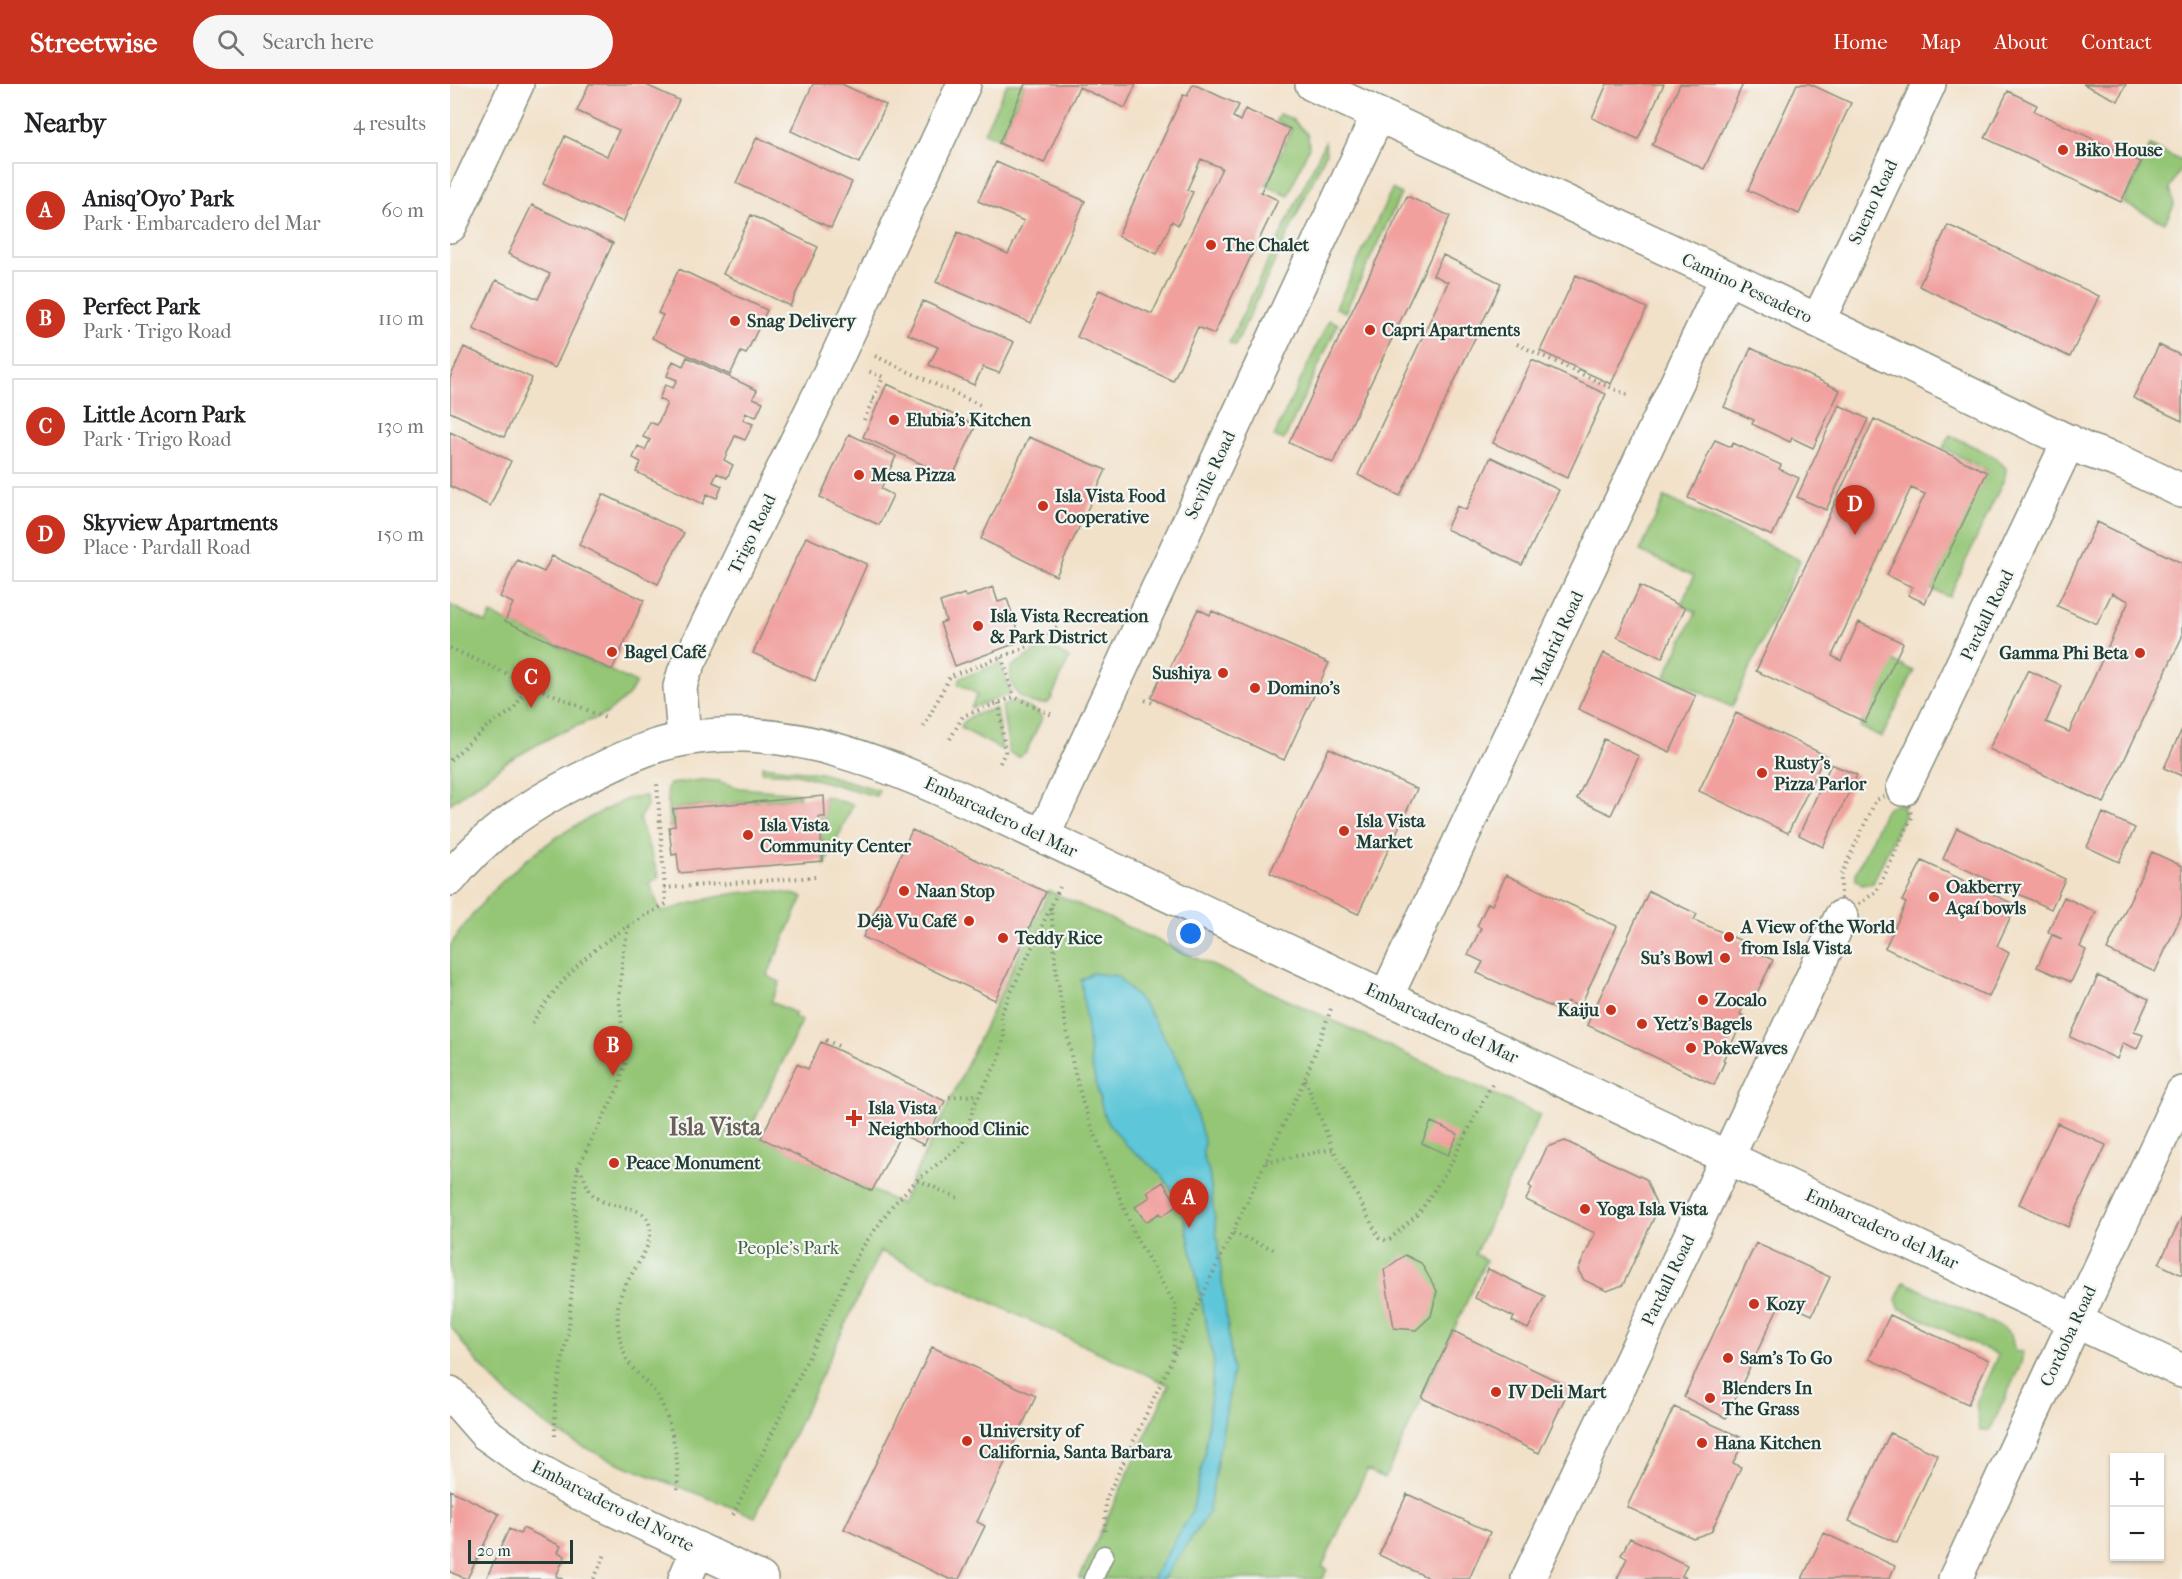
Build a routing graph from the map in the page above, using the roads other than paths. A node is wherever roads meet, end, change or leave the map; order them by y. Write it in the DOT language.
graph roads {
  1 [pos="517,84"];
  2 [pos="964,84"];
  3 [pos="1313,84"];
  4 [pos="1929,84"];
  5 [pos="1378,115"];
  6 [pos="450,226"];
  7 [pos="1727,277"];
  8 [pos="1818,321"];
  9 [pos="2069,441"];
  10 [pos="2182,491"];
  11 [pos="684,739"];
  12 [pos="1903,789"];
  13 [pos="1043,836"];
  14 [pos="450,879"];
  15 [pos="1841,916"];
  16 [pos="1386,997"];
  17 [pos="2182,1093"];
  18 [pos="1726,1156"];
  19 [pos="2075,1321"];
  20 [pos="2182,1371"];
  21 [pos="450,1393"];
  22 [pos="698,1549"];
  23 [pos="1104,1555"];
  24 [pos="685,1579"];
  25 [pos="761,1579"];
  26 [pos="1093,1579"];
  27 [pos="1528,1579"];
  28 [pos="1955,1579"];
  1 -- 6 [label="street"];
  2 -- 11 [label="street, Trigo Road"];
  3 -- 5 [label="street, Camino Pescadero"];
  4 -- 8 [label="street, Sueno Road"];
  5 -- 7 [label="street, Camino Pescadero"];
  5 -- 13 [label="street, Seville Road"];
  7 -- 8 [label="street, Camino Pescadero"];
  7 -- 16 [label="street, Madrid Road"];
  8 -- 9 [label="street, Camino Pescadero"];
  9 -- 10 [label="street, Camino Pescadero"];
  9 -- 12 [label="street, Pardall Road"];
  11 -- 13 [label="street, Embarcadero del Mar"];
  11 -- 14 [label="street"];
  13 -- 16 [label="street, Embarcadero del Mar"];
  15 -- 18 [label="street, Pardall Road"];
  16 -- 18 [label="street, Embarcadero del Mar"];
  17 -- 19 [label="street, Cordoba Road"];
  18 -- 19 [label="street, Embarcadero del Mar"];
  18 -- 27 [label="street, Pardall Road"];
  19 -- 20 [label="street, Embarcadero del Mar"];
  19 -- 28 [label="street, Cordoba Road"];
  21 -- 22 [label="street, Embarcadero del Norte"];
  22 -- 24 [label="street"];
  22 -- 25 [label="street, Embarcadero del Norte"];
  23 -- 26 [label="lane"];
}
